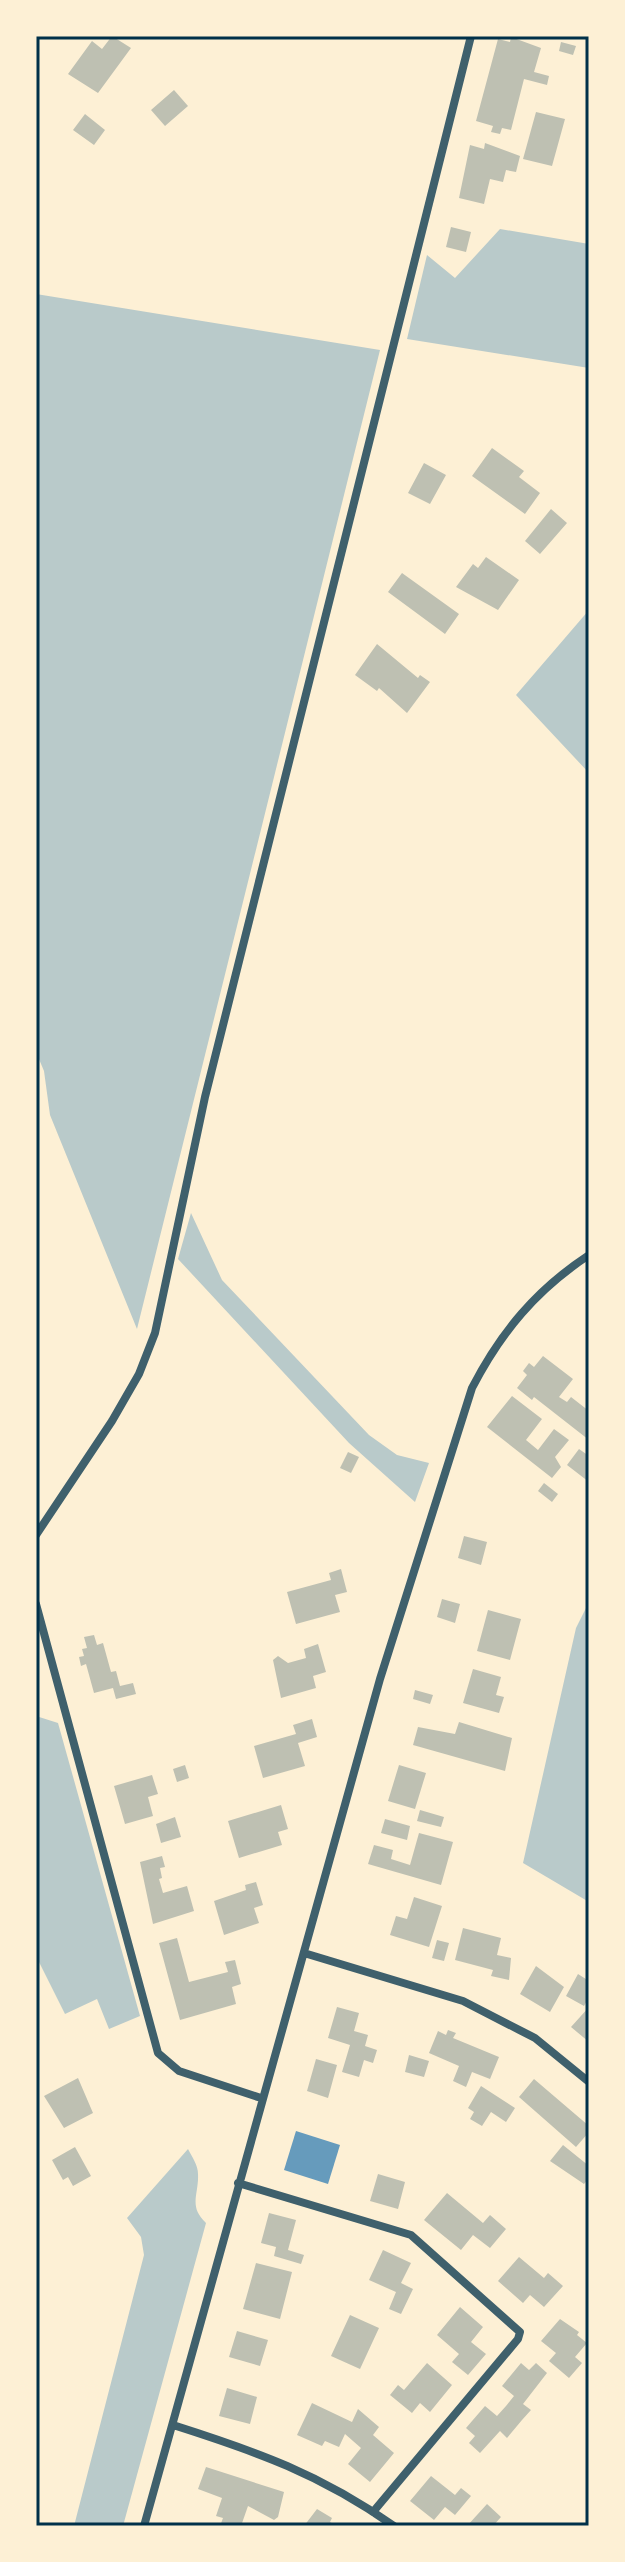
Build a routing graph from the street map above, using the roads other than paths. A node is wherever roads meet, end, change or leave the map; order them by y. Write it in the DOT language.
graph roads {
  1 [pos="471,36"];
  2 [pos="589,1255"];
  3 [pos="36,1535"];
  4 [pos="36,1604"];
  5 [pos="304,1953"];
  6 [pos="589,2082"];
  7 [pos="261,2098"];
  8 [pos="238,2183"];
  9 [pos="173,2425"];
  10 [pos="373,2512"];
  11 [pos="144,2526"];
  12 [pos="394,2526"];
  1 -- 3 [label="street"];
  2 -- 5 [label="street"];
  4 -- 7 [label="street"];
  5 -- 6 [label="street"];
  5 -- 7 [label="street"];
  7 -- 8 [label="street"];
  8 -- 9 [label="street"];
  8 -- 10 [label="street"];
  9 -- 10 [label="street"];
  9 -- 11 [label="street"];
  10 -- 12 [label="street"];
}
